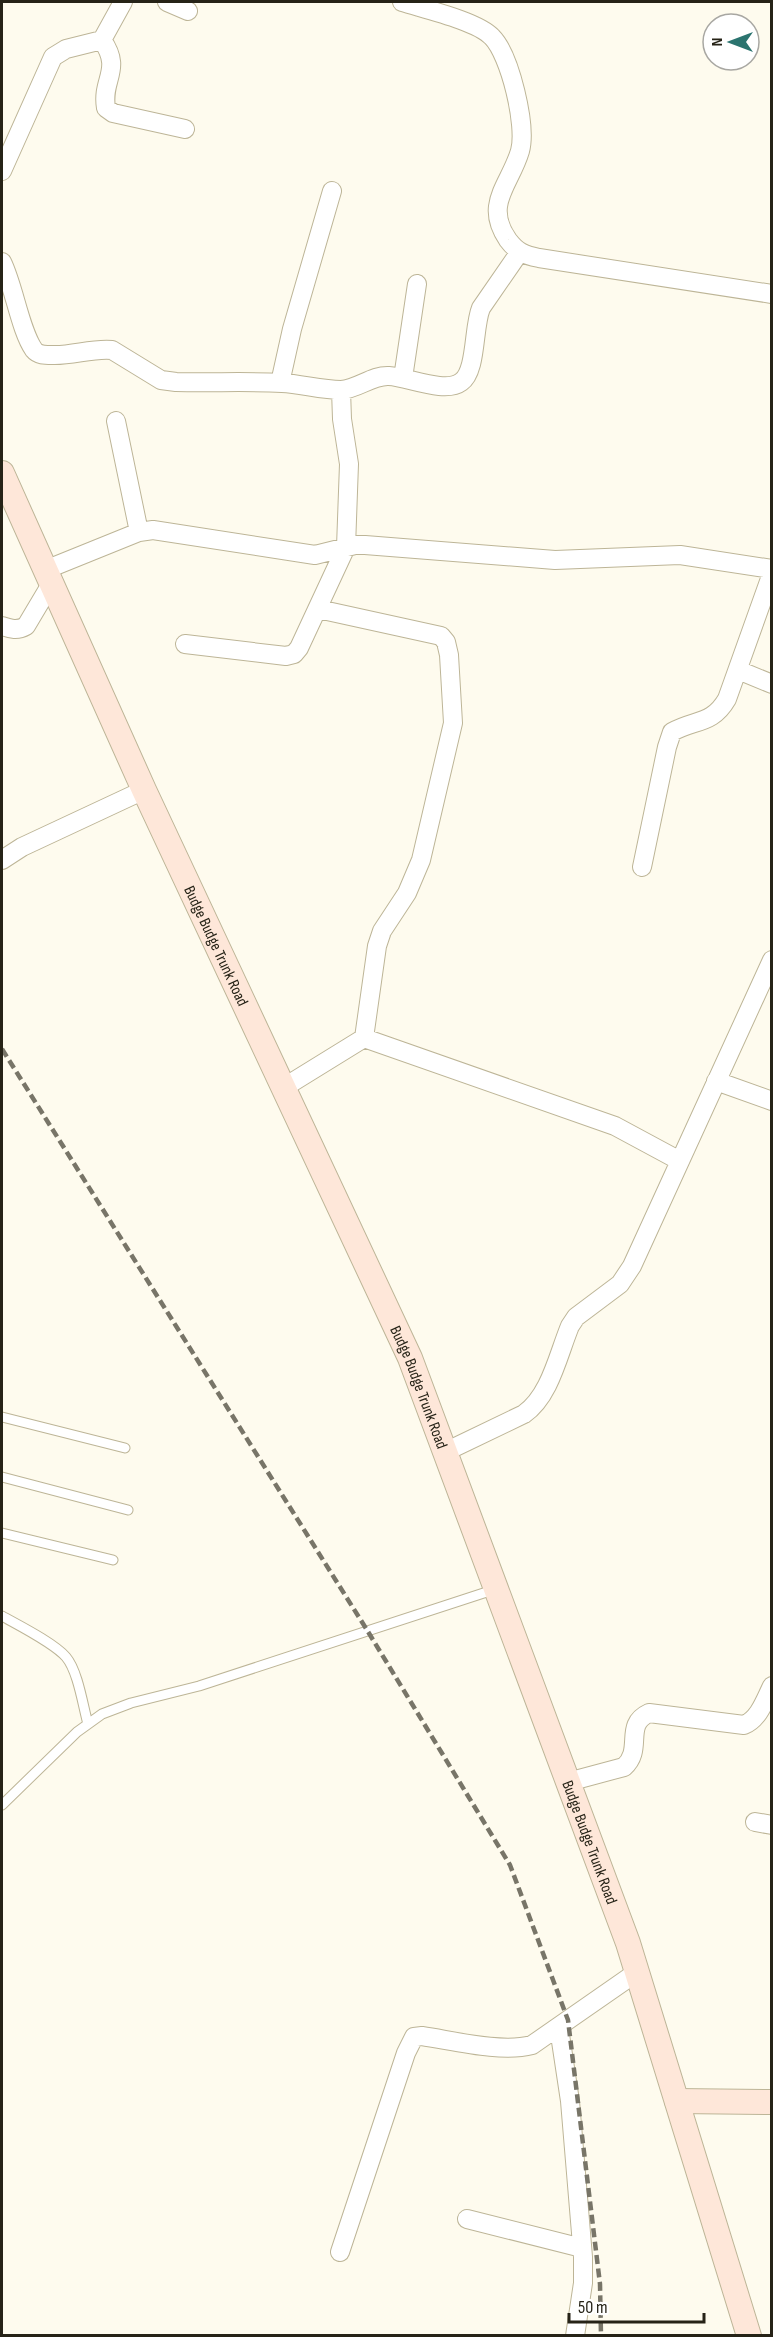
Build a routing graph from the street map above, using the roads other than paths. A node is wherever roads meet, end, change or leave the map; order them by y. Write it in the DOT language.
graph roads {
  1 [pos="123,2"];
  2 [pos="167,2"];
  3 [pos="402,2"];
  4 [pos="424,5"];
  5 [pos="188,11"];
  6 [pos="102,40"];
  7 [pos="184,129"];
  8 [pos="2,171"];
  9 [pos="332,191"];
  10 [pos="519,253"];
  11 [pos="2,262"];
  12 [pos="417,284"];
  13 [pos="771,294"];
  14 [pos="403,378"];
  15 [pos="280,383"];
  16 [pos="341,390"];
  17 [pos="116,421"];
  18 [pos="2,473"];
  19 [pos="10,509"];
  20 [pos="139,532"];
  21 [pos="346,548"];
  22 [pos="771,571"];
  23 [pos="48,577"];
  24 [pos="318,609"];
  25 [pos="2,626"];
  26 [pos="184,644"];
  27 [pos="738,670"];
  28 [pos="771,684"];
  29 [pos="144,790"];
  30 [pos="2,860"];
  31 [pos="642,867"];
  32 [pos="771,960"];
  33 [pos="364,1038"];
  34 [pos="716,1081"];
  35 [pos="283,1088"];
  36 [pos="771,1101"];
  37 [pos="680,1161"];
  38 [pos="2,1417"];
  39 [pos="125,1448"];
  40 [pos="445,1452"];
  41 [pos="2,1477"];
  42 [pos="128,1510"];
  43 [pos="2,1533"];
  44 [pos="113,1560"];
  45 [pos="496,1590"];
  46 [pos="2,1616"];
  47 [pos="771,1686"];
  48 [pos="88,1724"];
  49 [pos="568,1782"];
  50 [pos="2,1805"];
  51 [pos="637,1972"];
  52 [pos="559,2028"];
  53 [pos="677,2101"];
  54 [pos="771,2102"];
  55 [pos="467,2219"];
  56 [pos="582,2248"];
  57 [pos="340,2252"];
  58 [pos="575,2336"];
  59 [pos="749,2336"];
  1 -- 6 [label="street"];
  2 -- 5 [label="street"];
  3 -- 4 [label="street"];
  4 -- 10 [label="street"];
  6 -- 7 [label="street"];
  6 -- 8 [label="street"];
  9 -- 15 [label="street"];
  10 -- 13 [label="street"];
  10 -- 14 [label="street"];
  11 -- 15 [label="street"];
  12 -- 14 [label="street"];
  14 -- 16 [label="street"];
  15 -- 16 [label="street"];
  16 -- 21 [label="street"];
  17 -- 20 [label="street"];
  18 -- 19 [label="main road, Budge Budge Trunk Road"];
  19 -- 23 [label="main road, Budge Budge Trunk Road"];
  20 -- 21 [label="street"];
  20 -- 23 [label="street"];
  21 -- 22 [label="street"];
  21 -- 24 [label="street"];
  22 -- 27 [label="street"];
  23 -- 25 [label="street"];
  23 -- 29 [label="main road, Budge Budge Trunk Road"];
  24 -- 26 [label="street"];
  24 -- 33 [label="street"];
  27 -- 28 [label="street"];
  27 -- 31 [label="street"];
  29 -- 30 [label="street"];
  29 -- 35 [label="main road, Budge Budge Trunk Road"];
  32 -- 34 [label="street"];
  33 -- 35 [label="street"];
  33 -- 37 [label="street"];
  34 -- 36 [label="street"];
  34 -- 37 [label="street"];
  35 -- 40 [label="main road, Budge Budge Trunk Road"];
  37 -- 40 [label="street"];
  38 -- 39 [label="lane"];
  40 -- 45 [label="main road, Budge Budge Trunk Road"];
  41 -- 42 [label="lane"];
  43 -- 44 [label="lane"];
  45 -- 48 [label="lane"];
  45 -- 49 [label="main road, Budge Budge Trunk Road"];
  46 -- 48 [label="lane"];
  47 -- 49 [label="street"];
  48 -- 50 [label="lane"];
  49 -- 51 [label="main road, Budge Budge Trunk Road"];
  51 -- 52 [label="street"];
  51 -- 53 [label="main road, Budge Budge Trunk Road"];
  52 -- 56 [label="street"];
  52 -- 57 [label="street"];
  53 -- 54 [label="main road"];
  53 -- 59 [label="main road, Budge Budge Trunk Road"];
  55 -- 56 [label="street"];
  56 -- 58 [label="street"];
}
